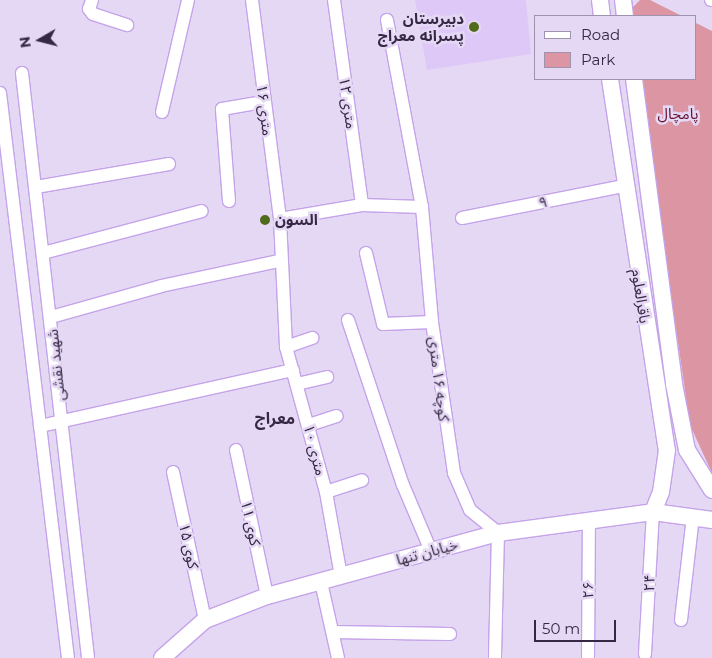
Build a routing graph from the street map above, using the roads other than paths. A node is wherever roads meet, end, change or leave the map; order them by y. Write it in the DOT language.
graph roads {
  1 [pos="188,0"];
  2 [pos="252,0"];
  3 [pos="334,0"];
  4 [pos="600,0"];
  5 [pos="623,0"];
  6 [pos="91,4"];
  7 [pos="602,15"];
  8 [pos="626,15"];
  9 [pos="387,20"];
  10 [pos="127,25"];
  11 [pos="22,73"];
  12 [pos="610,80"];
  13 [pos="634,80"];
  14 [pos="0,93"];
  15 [pos="263,102"];
  16 [pos="162,112"];
  17 [pos="169,164"];
  18 [pos="623,186"];
  19 [pos="36,187"];
  20 [pos="229,201"];
  21 [pos="362,205"];
  22 [pos="422,207"];
  23 [pos="202,211"];
  24 [pos="462,218"];
  25 [pos="280,219"];
  26 [pos="366,253"];
  27 [pos="43,254"];
  28 [pos="279,261"];
  29 [pos="51,317"];
  30 [pos="348,320"];
  31 [pos="432,322"];
  32 [pos="312,338"];
  33 [pos="286,347"];
  34 [pos="293,370"];
  35 [pos="327,377"];
  36 [pos="298,384"];
  37 [pos="337,416"];
  38 [pos="62,424"];
  39 [pos="309,425"];
  40 [pos="40,426"];
  41 [pos="236,450"];
  42 [pos="173,472"];
  43 [pos="362,480"];
  44 [pos="712,490"];
  45 [pos="326,492"];
  46 [pos="653,512"];
  47 [pos="693,517"];
  48 [pos="712,520"];
  49 [pos="589,522"];
  50 [pos="498,533"];
  51 [pos="431,551"];
  52 [pos="341,576"];
  53 [pos="321,582"];
  54 [pos="267,596"];
  55 [pos="205,620"];
  56 [pos="681,620"];
  57 [pos="334,632"];
  58 [pos="450,634"];
  59 [pos="645,654"];
  60 [pos="68,658"];
  61 [pos="88,658"];
  62 [pos="162,658"];
  63 [pos="338,658"];
  64 [pos="495,658"];
  65 [pos="588,658"];
  1 -- 16 [label="street"];
  2 -- 15 [label="street, ۱۶ متری"];
  3 -- 21 [label="street, ۱۲ متری"];
  4 -- 7 [label="main road"];
  5 -- 8 [label="main road"];
  6 -- 10 [label="street"];
  9 -- 22 [label="street, کوچه ۱۶ متری"];
  11 -- 19 [label="street, شهید نقشی"];
  12 -- 18 [label="main road, باقرالعلوم"];
  13 -- 44 [label="main road, باقرالعلوم"];
  14 -- 40 [label="street, شهید نقشی"];
  15 -- 20 [label="street"];
  15 -- 25 [label="street, ۱۶ متری"];
  17 -- 19 [label="street"];
  18 -- 24 [label="street, ۹"];
  18 -- 46 [label="main road, باقرالعلوم"];
  19 -- 27 [label="street, شهید نقشی"];
  21 -- 22 [label="street"];
  21 -- 25 [label="street"];
  22 -- 31 [label="street, کوچه ۱۶ متری"];
  23 -- 27 [label="street"];
  25 -- 28 [label="street, ۱۶ متری"];
  26 -- 31 [label="street"];
  27 -- 29 [label="street, شهید نقشی"];
  28 -- 29 [label="street"];
  28 -- 33 [label="street, ۱۰ متری"];
  29 -- 38 [label="street, شهید نقشی"];
  30 -- 51 [label="street"];
  31 -- 50 [label="street, کوچه ۱۶ متری"];
  32 -- 33 [label="street"];
  33 -- 34 [label="street, ۱۰ متری"];
  34 -- 36 [label="street, ۱۰ متری"];
  34 -- 38 [label="street"];
  35 -- 36 [label="street"];
  36 -- 39 [label="street, ۱۰ متری"];
  37 -- 39 [label="street"];
  38 -- 40 [label="street"];
  38 -- 61 [label="street, شهید نقشی"];
  39 -- 45 [label="street, ۱۰ متری"];
  40 -- 60 [label="street, شهید نقشی"];
  41 -- 54 [label="street, کوی ۱۱"];
  42 -- 55 [label="street, کوی ۱۵"];
  43 -- 45 [label="street"];
  45 -- 52 [label="street, ۱۰ متری"];
  46 -- 47 [label="main road, خیابان تنها"];
  46 -- 49 [label="main road, خیابان تنها"];
  46 -- 59 [label="street, ۲۴"];
  47 -- 48 [label="main road, خیابان تنها"];
  47 -- 56 [label="street"];
  49 -- 50 [label="main road, خیابان تنها"];
  49 -- 65 [label="street, ۲۶"];
  50 -- 51 [label="main road, خیابان تنها"];
  50 -- 64 [label="street"];
  51 -- 52 [label="main road, خیابان تنها"];
  52 -- 53 [label="main road, خیابان تنها"];
  53 -- 54 [label="main road, خیابان تنها"];
  53 -- 57 [label="street"];
  54 -- 55 [label="main road, خیابان تنها"];
  55 -- 62 [label="main road, خیابان تنها"];
  57 -- 58 [label="street"];
  57 -- 63 [label="street"];
}
